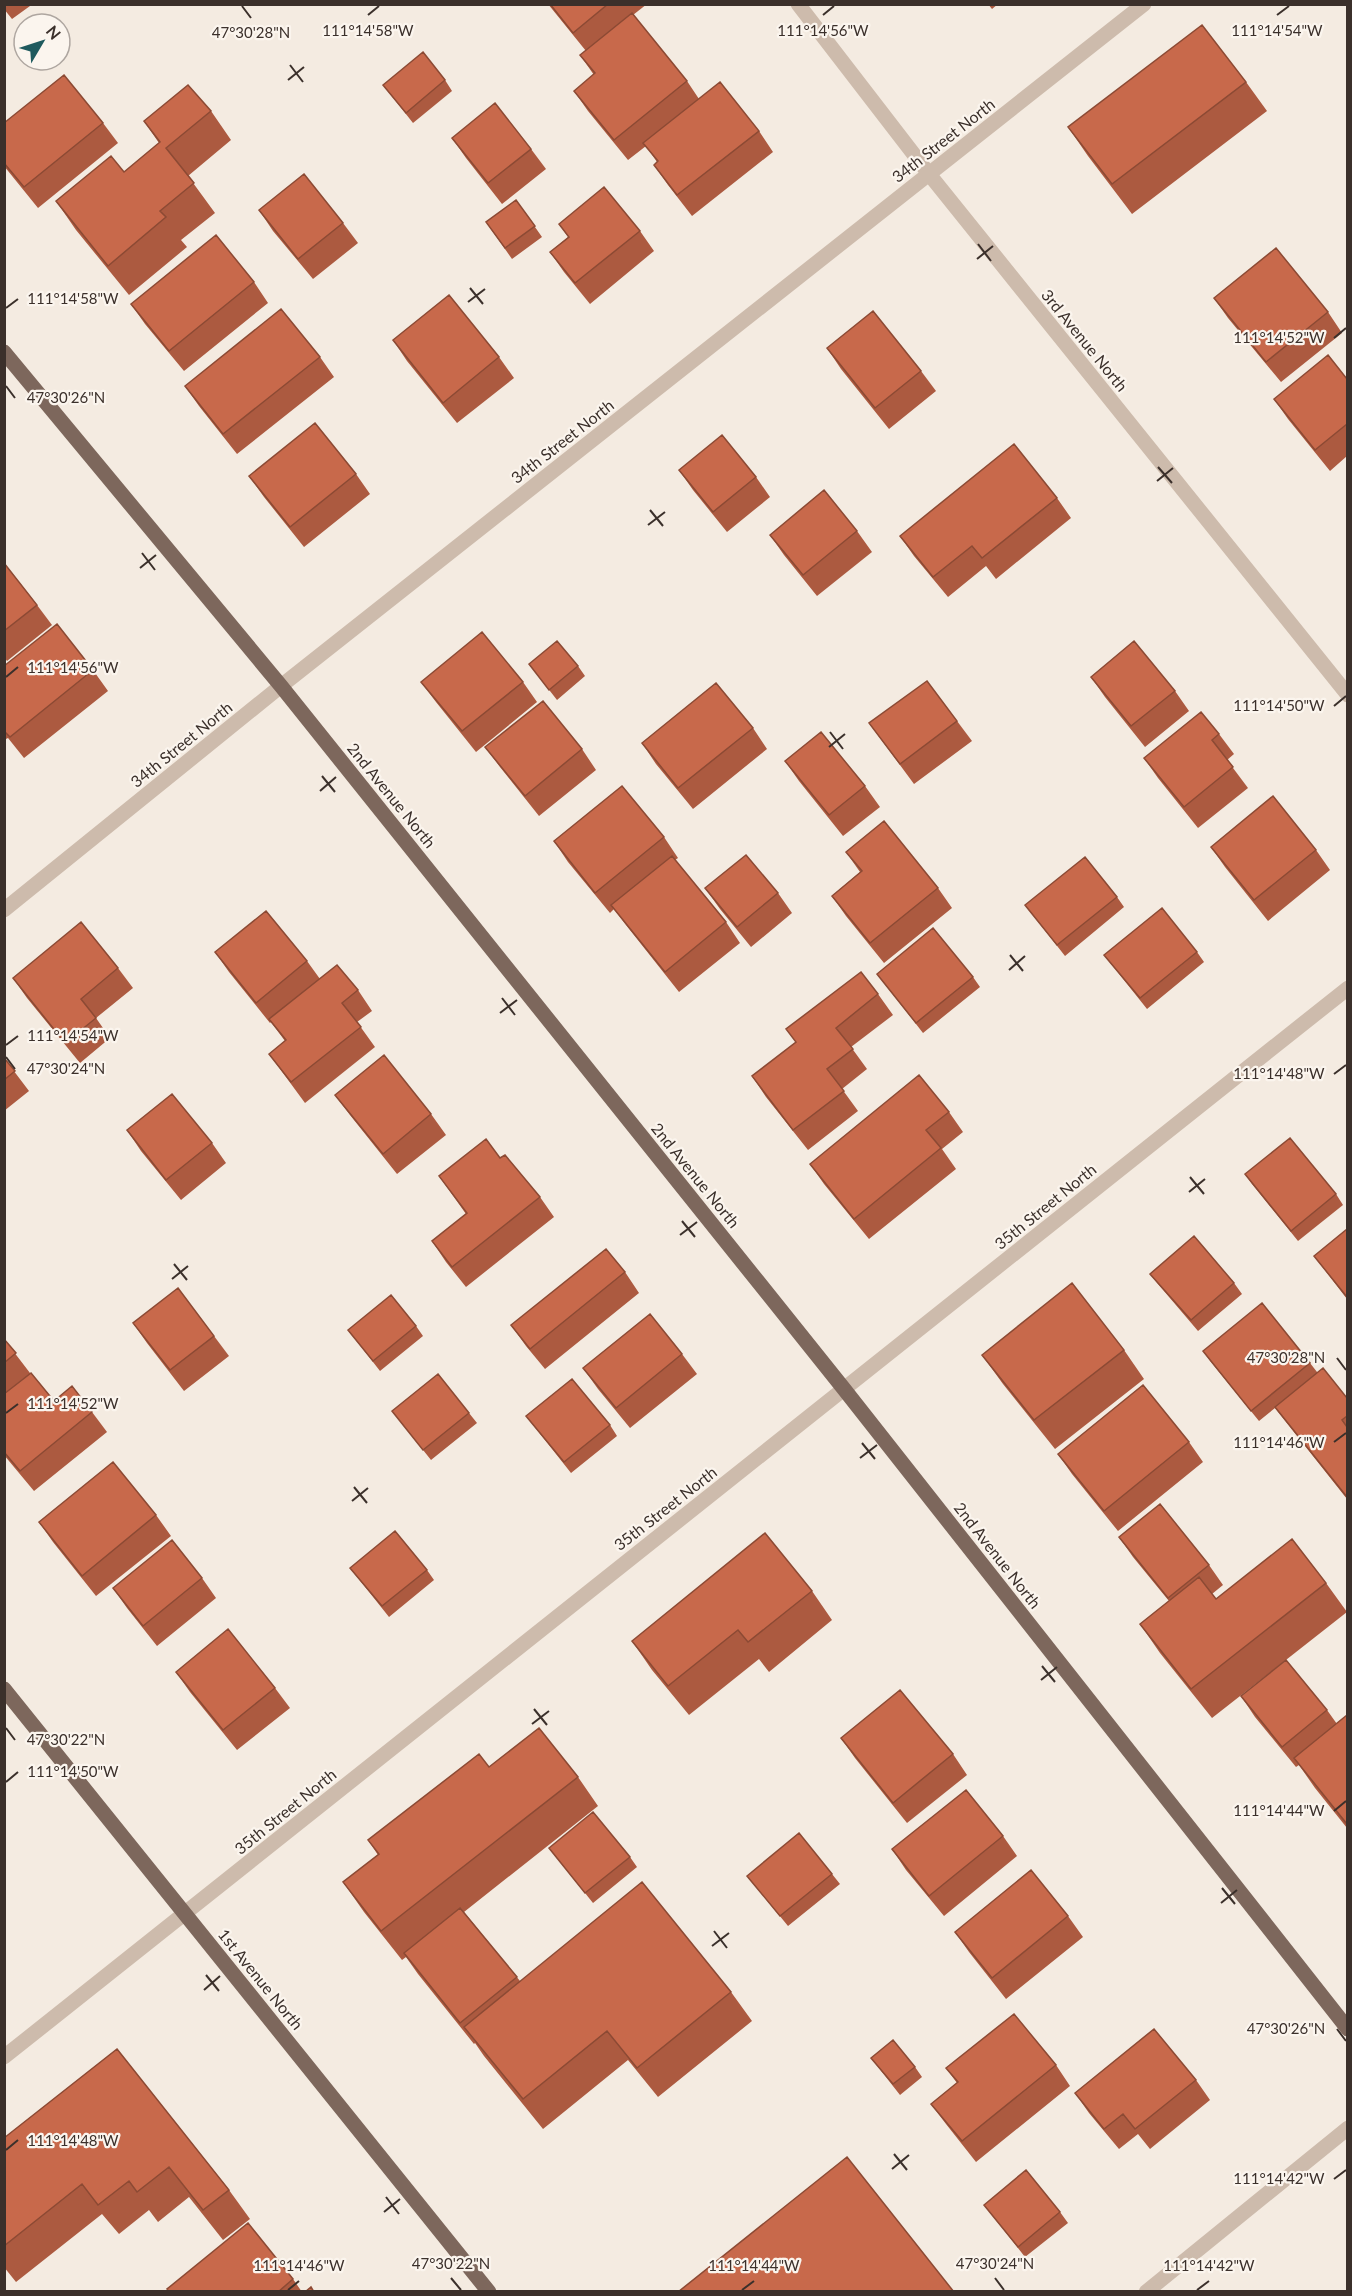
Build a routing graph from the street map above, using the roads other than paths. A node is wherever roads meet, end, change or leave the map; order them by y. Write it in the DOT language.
graph roads {
  1 [pos="798,4"];
  2 [pos="1144,4"];
  3 [pos="929,174"];
  4 [pos="4,352"];
  5 [pos="281,686"];
  6 [pos="1347,696"];
  7 [pos="4,910"];
  8 [pos="1347,988"];
  9 [pos="844,1389"];
  10 [pos="4,1689"];
  11 [pos="186,1913"];
  12 [pos="1347,2029"];
  13 [pos="4,2057"];
  14 [pos="1347,2128"];
  15 [pos="489,2292"];
  16 [pos="1146,2292"];
  1 -- 3 [label="street, 3rd Avenue North"];
  2 -- 3 [label="street, 34th Street North"];
  3 -- 5 [label="street, 34th Street North"];
  3 -- 6 [label="street, 3rd Avenue North"];
  4 -- 5 [label="main road, 2nd Avenue North"];
  5 -- 7 [label="street, 34th Street North"];
  5 -- 9 [label="main road, 2nd Avenue North"];
  8 -- 9 [label="street, 35th Street North"];
  9 -- 11 [label="street, 35th Street North"];
  9 -- 12 [label="main road, 2nd Avenue North"];
  10 -- 11 [label="main road, 1st Avenue North"];
  11 -- 13 [label="street, 35th Street North"];
  11 -- 15 [label="main road, 1st Avenue North"];
  14 -- 16 [label="street"];
}
